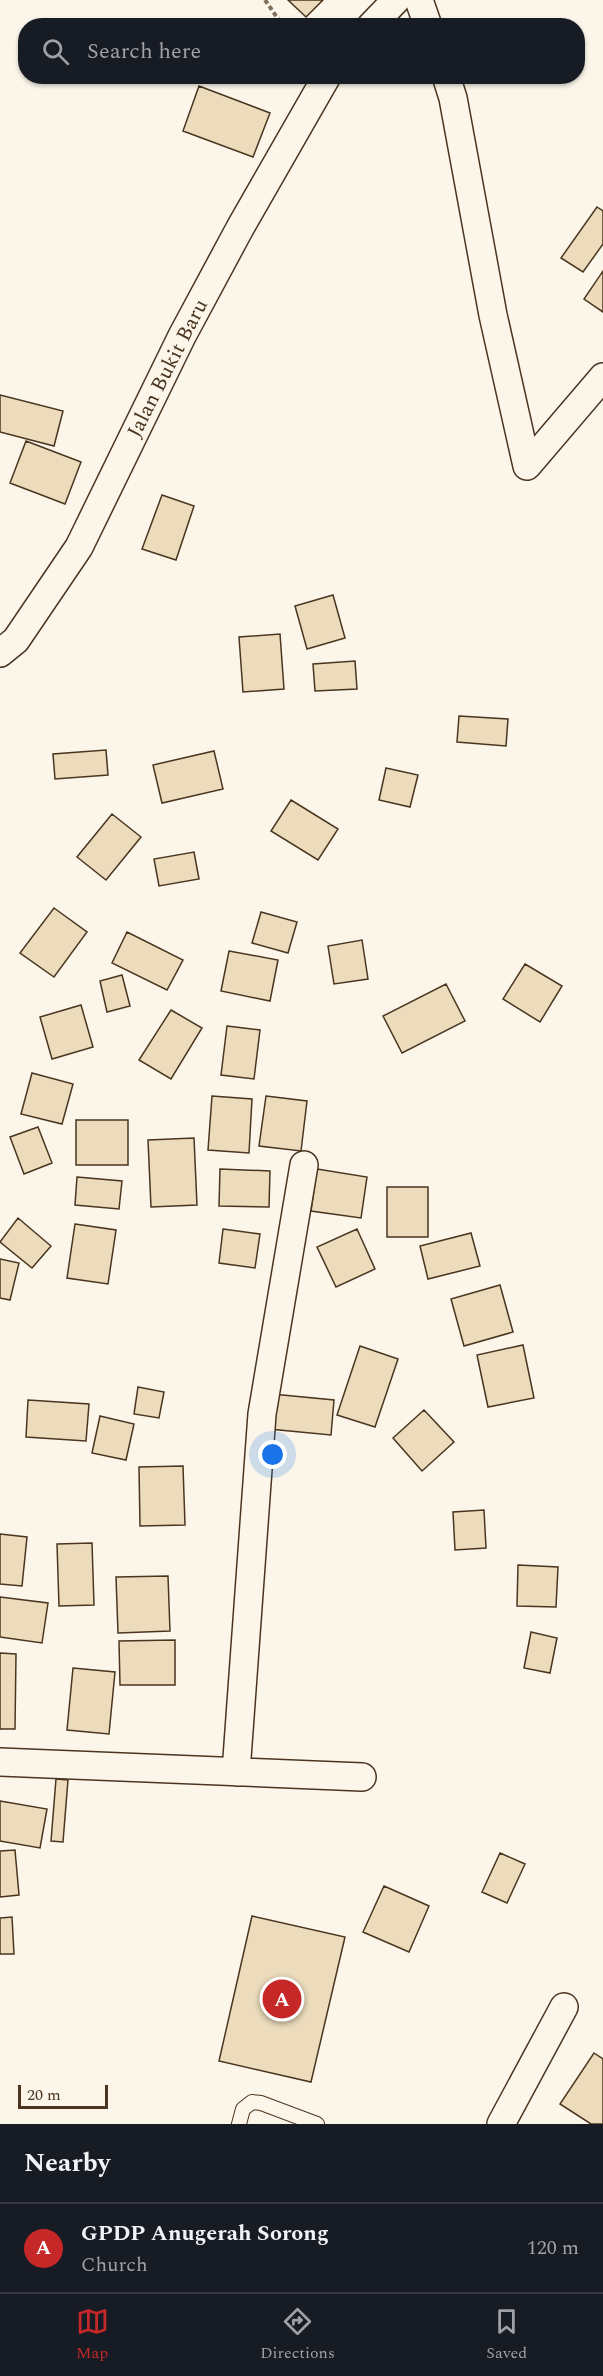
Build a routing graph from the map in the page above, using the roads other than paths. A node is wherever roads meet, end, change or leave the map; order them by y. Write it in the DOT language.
graph roads {
  1 [pos="396,0"];
  2 [pos="420,0"];
  3 [pos="379,18"];
  4 [pos="426,18"];
  5 [pos="322,84"];
  6 [pos="449,84"];
  7 [pos="603,377"];
  8 [pos="0,653"];
  9 [pos="304,1165"];
  10 [pos="0,1762"];
  11 [pos="236,1772"];
  12 [pos="362,1777"];
  13 [pos="564,2007"];
  14 [pos="239,2124"];
  15 [pos="317,2124"];
  16 [pos="501,2124"];
  1 -- 3 [label="street"];
  2 -- 4 [label="street"];
  5 -- 8 [label="street, Jalan Bukit Baru"];
  6 -- 7 [label="street"];
  9 -- 11 [label="street"];
  10 -- 11 [label="street"];
  11 -- 12 [label="street"];
  13 -- 16 [label="street"];
  14 -- 15 [label="lane"];
}
